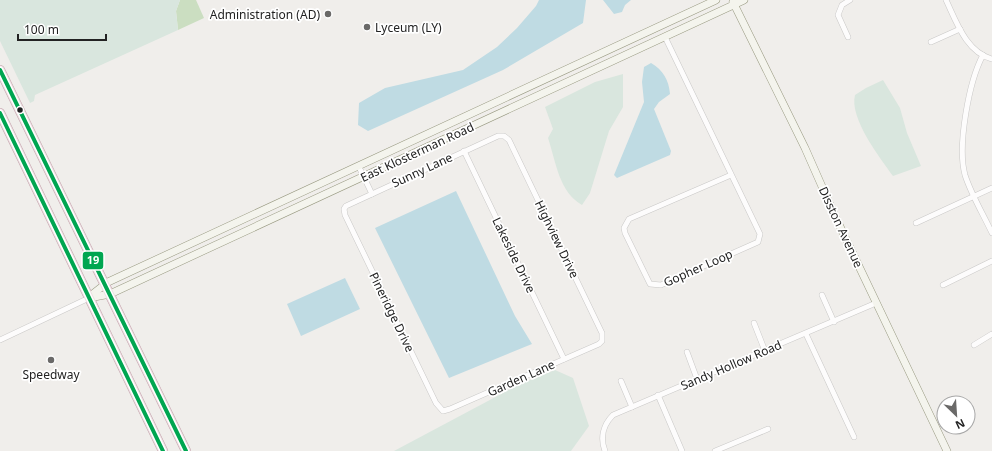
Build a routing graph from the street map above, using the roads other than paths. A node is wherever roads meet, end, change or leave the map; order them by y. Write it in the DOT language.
graph roads {
  1 [pos="716,0"];
  2 [pos="744,0"];
  3 [pos="850,0"];
  4 [pos="946,0"];
  5 [pos="731,2"];
  6 [pos="960,29"];
  7 [pos="665,37"];
  8 [pos="848,37"];
  9 [pos="931,42"];
  10 [pos="983,55"];
  11 [pos="992,59"];
  12 [pos="1,74"];
  13 [pos="0,113"];
  14 [pos="507,137"];
  15 [pos="464,151"];
  16 [pos="359,167"];
  17 [pos="731,175"];
  18 [pos="364,177"];
  19 [pos="992,188"];
  20 [pos="372,194"];
  21 [pos="975,196"];
  22 [pos="344,214"];
  23 [pos="916,223"];
  24 [pos="992,233"];
  25 [pos="992,261"];
  26 [pos="105,284"];
  27 [pos="943,285"];
  28 [pos="110,294"];
  29 [pos="822,295"];
  30 [pos="89,298"];
  31 [pos="876,304"];
  32 [pos="834,322"];
  33 [pos="754,323"];
  34 [pos="806,334"];
  35 [pos="992,334"];
  36 [pos="0,340"];
  37 [pos="600,342"];
  38 [pos="974,344"];
  39 [pos="765,351"];
  40 [pos="687,352"];
  41 [pos="564,358"];
  42 [pos="697,379"];
  43 [pos="621,381"];
  44 [pos="658,395"];
  45 [pos="632,407"];
  46 [pos="441,410"];
  47 [pos="768,429"];
  48 [pos="854,436"];
  49 [pos="162,451"];
  50 [pos="186,451"];
  51 [pos="605,451"];
  52 [pos="682,451"];
  53 [pos="715,451"];
  54 [pos="947,451"];
  1 -- 16 [label="main road, East Klosterman Road"];
  2 -- 5 [label="main road, East Klosterman Road"];
  3 -- 8 [label="street"];
  4 -- 6 [label="street"];
  5 -- 7 [label="main road, East Klosterman Road"];
  5 -- 31 [label="main road, Disston Avenue"];
  6 -- 9 [label="street"];
  6 -- 10 [label="street"];
  7 -- 17 [label="street, Gopher Loop"];
  7 -- 18 [label="main road, East Klosterman Road"];
  10 -- 11 [label="street"];
  10 -- 21 [label="street"];
  12 -- 26 [label="highway"];
  13 -- 30 [label="highway"];
  14 -- 15 [label="street, Sunny Lane"];
  14 -- 37 [label="street, Highview Drive"];
  15 -- 20 [label="street, Sunny Lane"];
  15 -- 41 [label="street, Lakeside Drive"];
  16 -- 18 [label="street"];
  16 -- 26 [label="main road, East Klosterman Road"];
  17 -- 17 [label="street, Gopher Loop"];
  18 -- 20 [label="street"];
  18 -- 28 [label="main road, East Klosterman Road"];
  19 -- 21 [label="street"];
  20 -- 22 [label="street, Sunny Lane"];
  21 -- 23 [label="street"];
  21 -- 24 [label="street"];
  22 -- 46 [label="street, Pineridge Drive"];
  25 -- 27 [label="street"];
  26 -- 28 [label="highway"];
  26 -- 30 [label="main road, East Klosterman Road"];
  28 -- 30 [label="main road, East Klosterman Road"];
  28 -- 50 [label="highway"];
  29 -- 32 [label="street"];
  30 -- 36 [label="street, East Klosterman Road"];
  30 -- 49 [label="highway"];
  31 -- 32 [label="street, Sandy Hollow Road"];
  31 -- 54 [label="main road, Disston Avenue"];
  32 -- 34 [label="street, Sandy Hollow Road"];
  33 -- 39 [label="street"];
  34 -- 39 [label="street, Sandy Hollow Road"];
  34 -- 48 [label="street"];
  35 -- 38 [label="street"];
  37 -- 41 [label="street, Garden Lane"];
  39 -- 42 [label="street, Sandy Hollow Road"];
  40 -- 42 [label="street"];
  41 -- 46 [label="street, Garden Lane"];
  42 -- 44 [label="street, Sandy Hollow Road"];
  43 -- 45 [label="street"];
  44 -- 45 [label="street, Sandy Hollow Road"];
  44 -- 52 [label="street"];
  45 -- 51 [label="street, Sandy Hollow Road"];
  47 -- 53 [label="street"];
}
